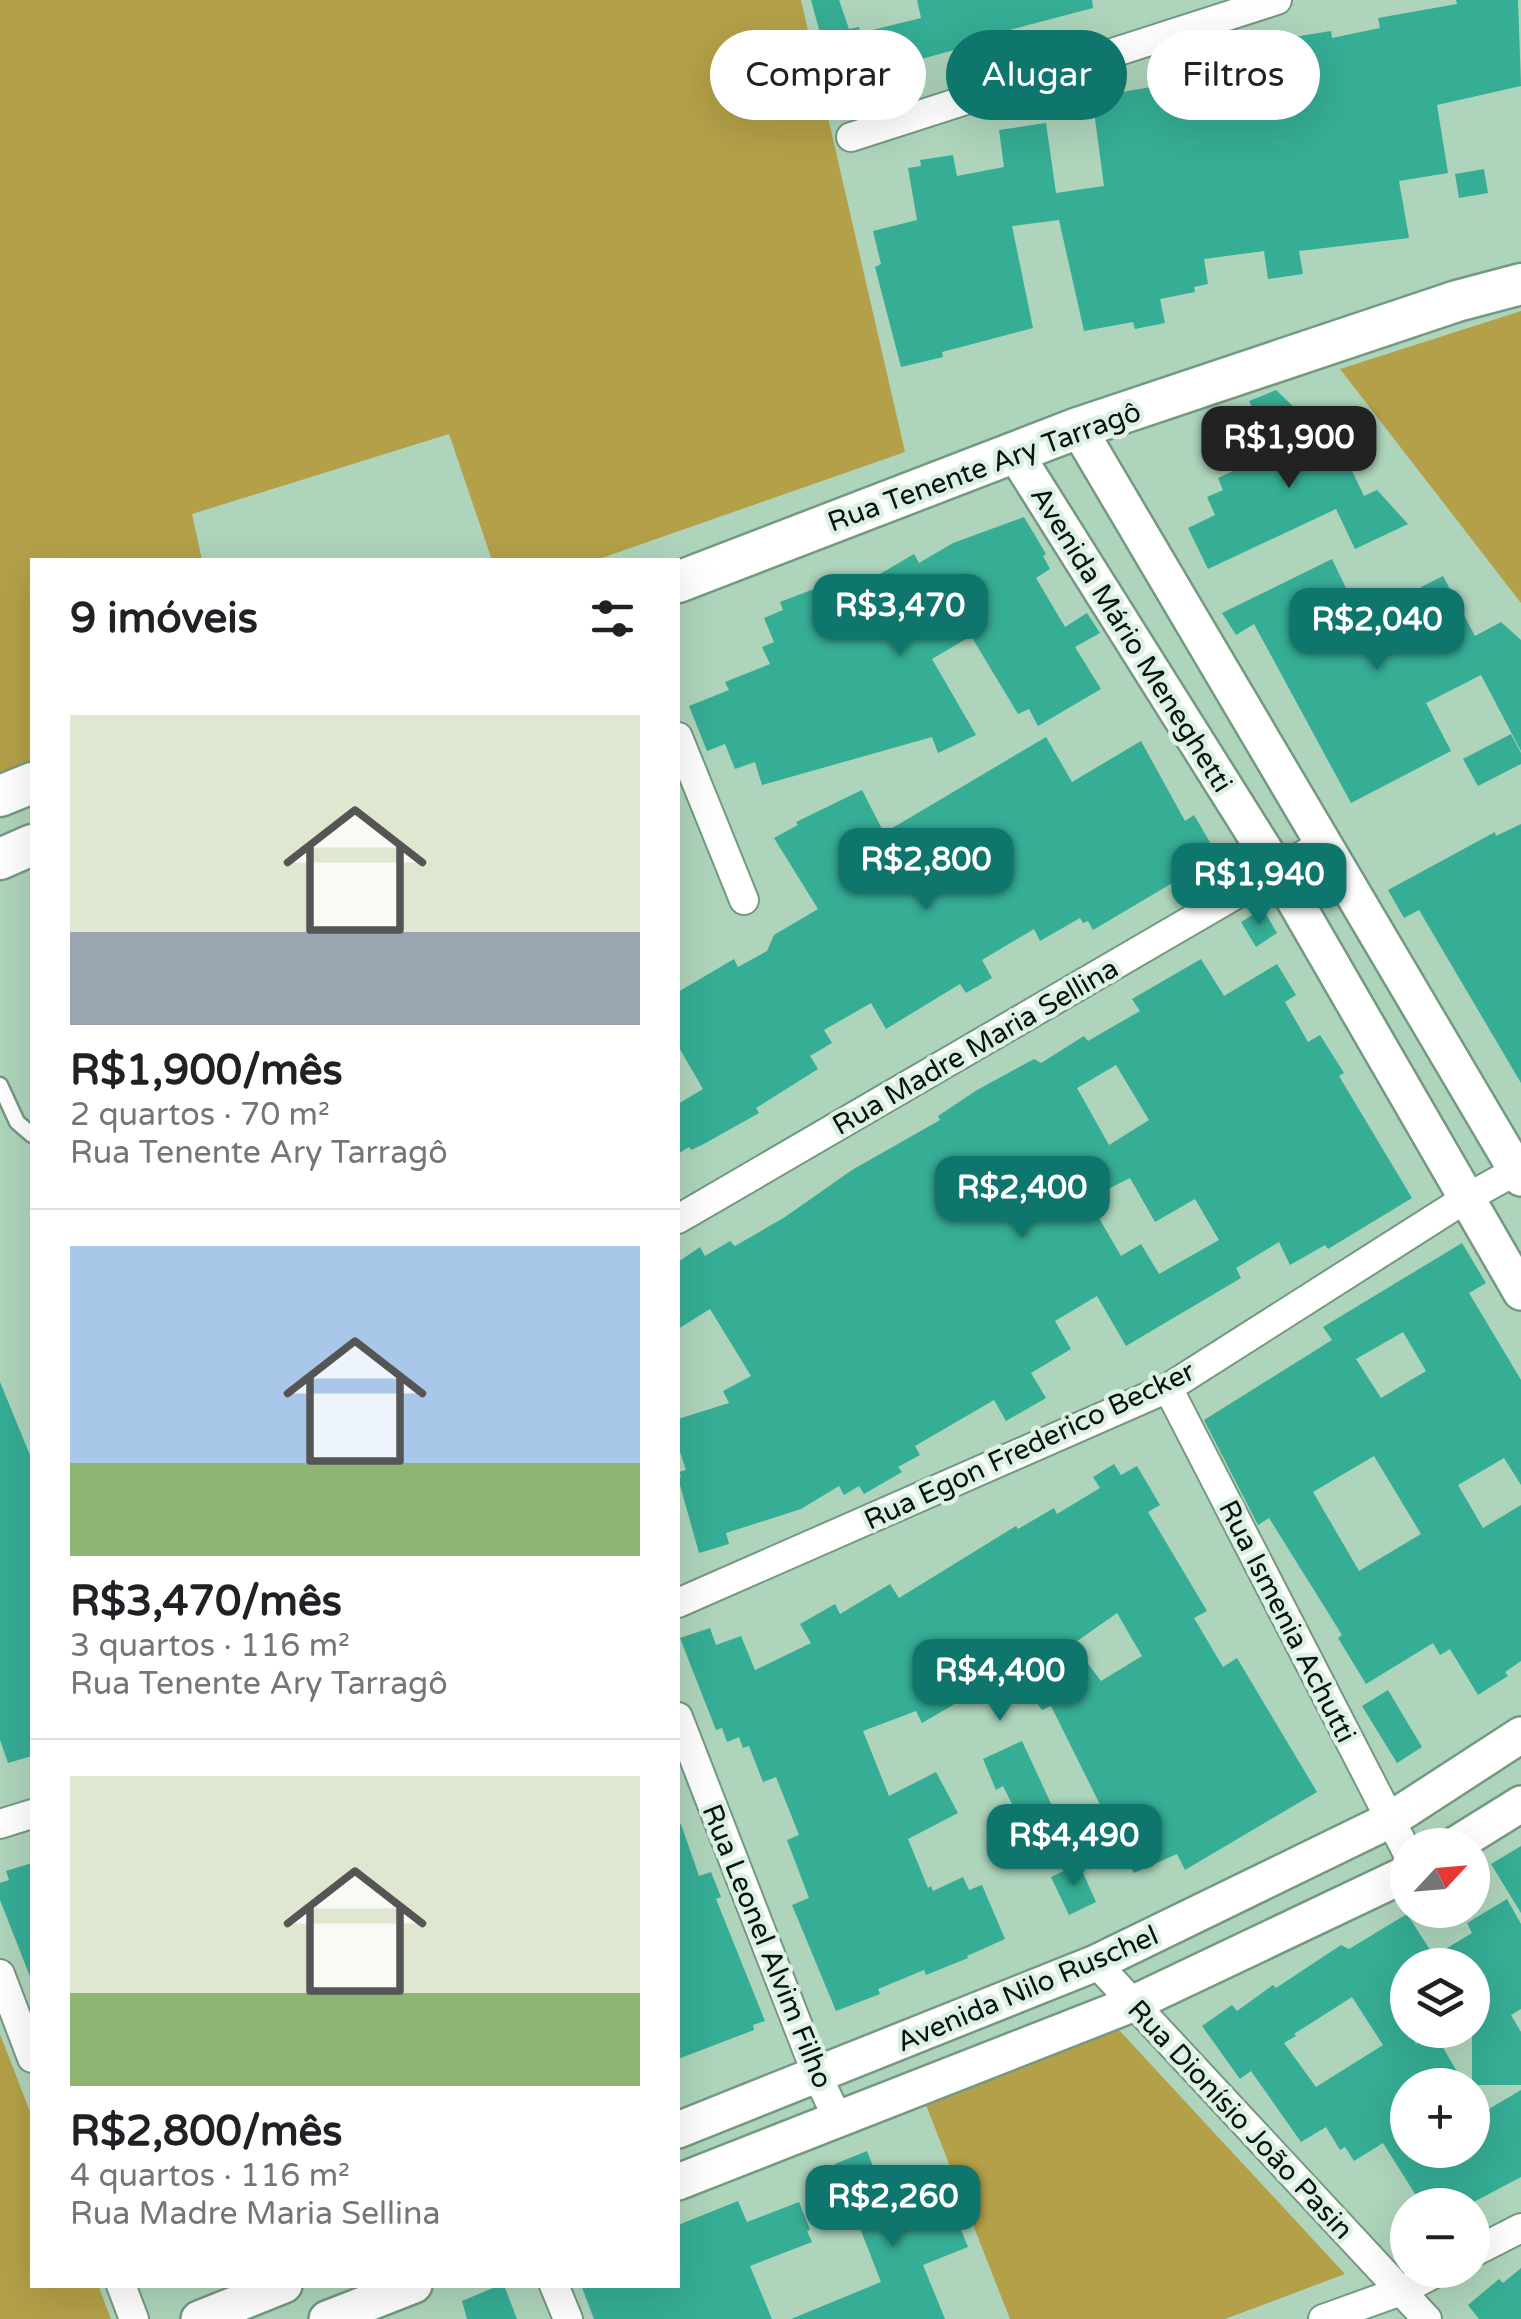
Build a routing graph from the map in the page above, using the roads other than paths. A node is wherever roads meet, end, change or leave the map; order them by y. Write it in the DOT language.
graph roads {
  1 [pos="1277,0"];
  2 [pos="851,137"];
  3 [pos="1521,284"];
  4 [pos="1078,428"];
  5 [pos="1015,452"];
  6 [pos="680,581"];
  7 [pos="680,742"];
  8 [pos="30,784"];
  9 [pos="0,796"];
  10 [pos="1324,843"];
  11 [pos="30,846"];
  12 [pos="0,858"];
  13 [pos="1277,870"];
  14 [pos="744,900"];
  15 [pos="0,1085"];
  16 [pos="30,1133"];
  17 [pos="1520,1172"];
  18 [pos="1465,1198"];
  19 [pos="680,1219"];
  20 [pos="1521,1292"];
  21 [pos="1168,1388"];
  22 [pos="680,1602"];
  23 [pos="680,1722"];
  24 [pos="1521,1734"];
  25 [pos="1521,1804"];
  26 [pos="30,1815"];
  27 [pos="1390,1820"];
  28 [pos="0,1824"];
  29 [pos="1394,1828"];
  30 [pos="1482,1828"];
  31 [pos="1390,1882"];
  32 [pos="1096,1963"];
  33 [pos="0,1974"];
  34 [pos="1132,2004"];
  35 [pos="30,2053"];
  36 [pos="817,2076"];
  37 [pos="838,2119"];
  38 [pos="680,2129"];
  39 [pos="680,2181"];
  40 [pos="1521,2228"];
  41 [pos="1490,2244"];
  42 [pos="122,2288"];
  43 [pos="276,2288"];
  44 [pos="406,2288"];
  45 [pos="555,2288"];
  46 [pos="1407,2288"];
  47 [pos="1401,2291"];
  48 [pos="134,2319"];
  49 [pos="199,2319"];
  50 [pos="327,2319"];
  51 [pos="568,2319"];
  52 [pos="1323,2319"];
  53 [pos="1427,2319"];
  1 -- 2 [label="street"];
  3 -- 4 [label="main road, Rua Tenente Ary Tarragô"];
  4 -- 5 [label="main road, Rua Tenente Ary Tarragô"];
  4 -- 10 [label="street, Avenida Mário Meneghetti"];
  5 -- 6 [label="main road, Rua Tenente Ary Tarragô"];
  5 -- 13 [label="street, Avenida Mário Meneghetti"];
  7 -- 14 [label="street"];
  8 -- 9 [label="main road"];
  10 -- 13 [label="street, Rua Madre Maria Sellina"];
  10 -- 17 [label="street, Avenida Mário Meneghetti"];
  11 -- 12 [label="main road"];
  13 -- 18 [label="street, Avenida Mário Meneghetti"];
  13 -- 19 [label="street, Rua Madre Maria Sellina"];
  15 -- 16 [label="lane"];
  17 -- 18 [label="street, Rua Egon Frederico Becker"];
  18 -- 20 [label="street, Avenida Mário Meneghetti"];
  18 -- 21 [label="street, Rua Egon Frederico Becker"];
  21 -- 22 [label="street, Rua Egon Frederico Becker"];
  21 -- 27 [label="street, Rua Ismenia Achutti"];
  23 -- 36 [label="street, Rua Leonel Alvim Filho"];
  24 -- 27 [label="street, Avenida Nilo Ruschel"];
  25 -- 30 [label="street"];
  26 -- 28 [label="street"];
  27 -- 29 [label="street, Rua Ismenia Achutti"];
  27 -- 32 [label="street, Avenida Nilo Ruschel"];
  31 -- 34 [label="street, Avenida Nilo Ruschel"];
  32 -- 34 [label="street, Rua Dionísio João Pasin"];
  32 -- 36 [label="street, Avenida Nilo Ruschel"];
  33 -- 35 [label="street"];
  34 -- 37 [label="street, Avenida Nilo Ruschel"];
  34 -- 47 [label="street, Rua Dionísio João Pasin"];
  36 -- 37 [label="street, Rua Leonel Alvim Filho"];
  36 -- 38 [label="street, Avenida Nilo Ruschel"];
  37 -- 39 [label="street, Avenida Nilo Ruschel"];
  40 -- 41 [label="street"];
  42 -- 48 [label="street"];
  43 -- 49 [label="street"];
  44 -- 50 [label="street"];
  45 -- 51 [label="street"];
  46 -- 47 [label="street"];
  47 -- 52 [label="street"];
  47 -- 53 [label="street, Rua Dionísio João Pasin"];
}
